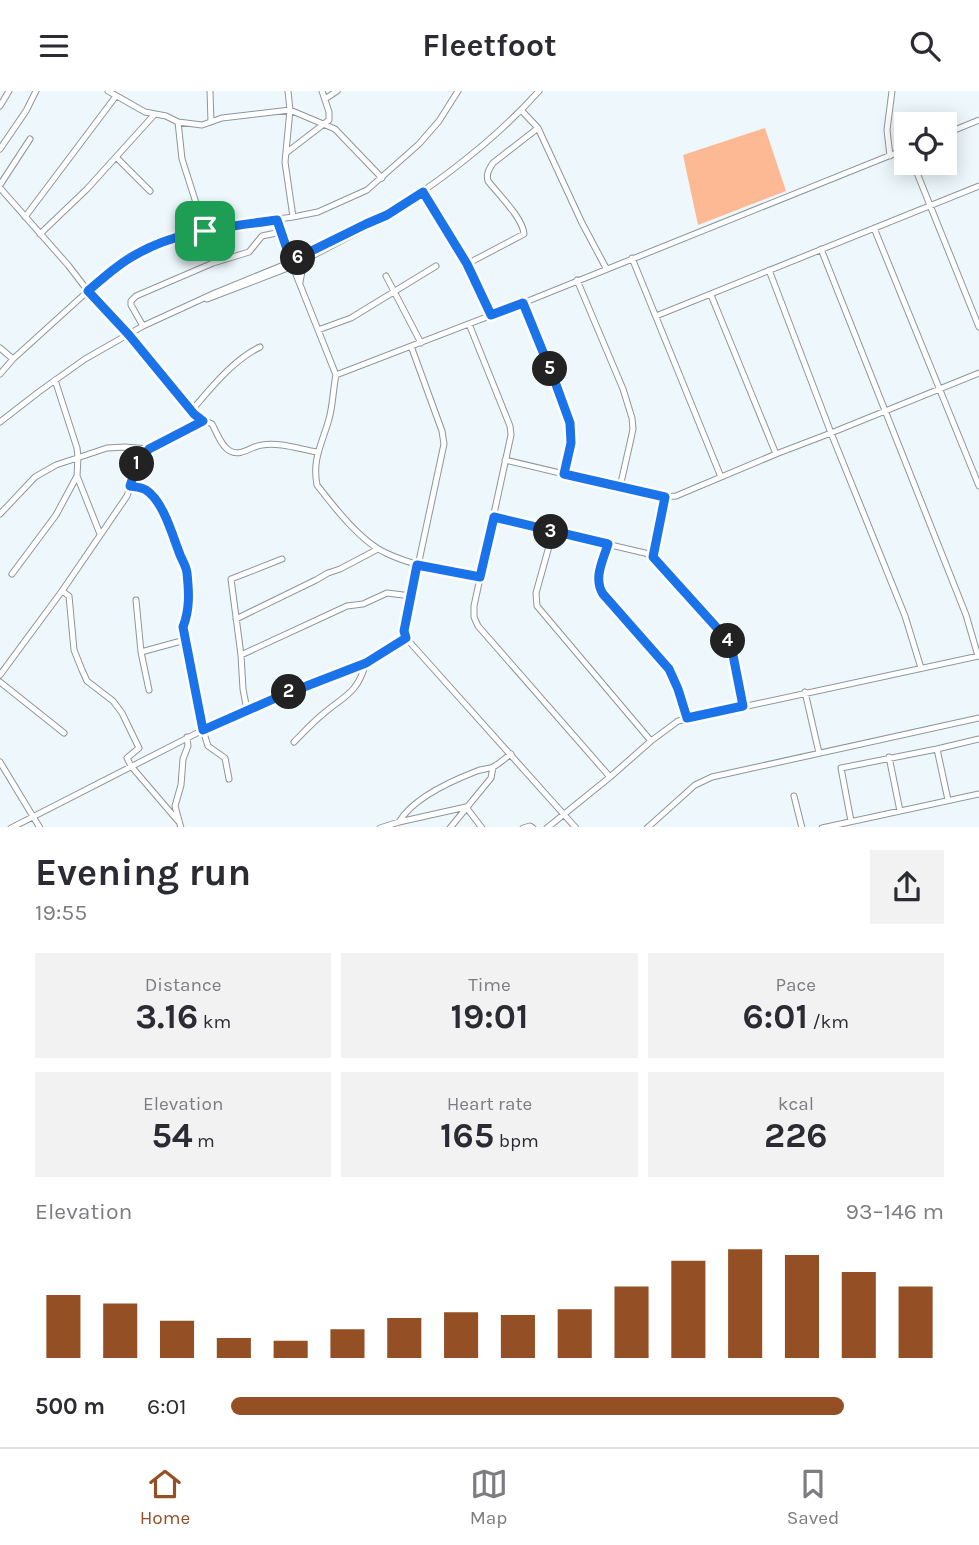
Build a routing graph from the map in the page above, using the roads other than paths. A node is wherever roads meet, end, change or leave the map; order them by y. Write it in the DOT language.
graph roads {
  1 [pos="9,91"];
  2 [pos="36,91"];
  3 [pos="209,91"];
  4 [pos="288,91"];
  5 [pos="323,91"];
  6 [pos="337,91"];
  7 [pos="458,91"];
  8 [pos="539,91"];
  9 [pos="892,91"];
  10 [pos="112,93"];
  11 [pos="325,99"];
  12 [pos="0,106"];
  13 [pos="290,110"];
  14 [pos="521,110"];
  15 [pos="154,114"];
  16 [pos="979,120"];
  17 [pos="178,122"];
  18 [pos="211,122"];
  19 [pos="326,124"];
  20 [pos="537,128"];
  21 [pos="957,129"];
  22 [pos="30,139"];
  23 [pos="0,149"];
  24 [pos="286,153"];
  25 [pos="894,154"];
  26 [pos="116,156"];
  27 [pos="890,156"];
  28 [pos="918,175"];
  29 [pos="382,178"];
  30 [pos="979,186"];
  31 [pos="0,187"];
  32 [pos="150,191"];
  33 [pos="423,192"];
  34 [pos="930,205"];
  35 [pos="387,215"];
  36 [pos="25,217"];
  37 [pos="293,218"];
  38 [pos="277,220"];
  39 [pos="874,228"];
  40 [pos="205,231"];
  41 [pos="281,232"];
  42 [pos="40,234"];
  43 [pos="821,249"];
  44 [pos="315,255"];
  45 [pos="632,258"];
  46 [pos="292,264"];
  47 [pos="467,264"];
  48 [pos="436,266"];
  49 [pos="606,268"];
  50 [pos="769,270"];
  51 [pos="278,272"];
  52 [pos="386,277"];
  53 [pos="577,280"];
  54 [pos="300,283"];
  55 [pos="88,291"];
  56 [pos="393,292"];
  57 [pos="711,295"];
  58 [pos="197,302"];
  59 [pos="523,303"];
  60 [pos="491,315"];
  61 [pos="656,316"];
  62 [pos="469,324"];
  63 [pos="143,326"];
  64 [pos="979,327"];
  65 [pos="318,330"];
  66 [pos="129,335"];
  67 [pos="421,342"];
  68 [pos="411,346"];
  69 [pos="260,347"];
  70 [pos="0,348"];
  71 [pos="13,359"];
  72 [pos="979,373"];
  73 [pos="0,374"];
  74 [pos="336,375"];
  75 [pos="55,380"];
  76 [pos="940,389"];
  77 [pos="192,410"];
  78 [pos="885,411"];
  79 [pos="203,421"];
  80 [pos="0,422"];
  81 [pos="831,433"];
  82 [pos="149,449"];
  83 [pos="317,452"];
  84 [pos="776,454"];
  85 [pos="78,457"];
  86 [pos="505,460"];
  87 [pos="564,474"];
  88 [pos="77,476"];
  89 [pos="721,477"];
  90 [pos="130,486"];
  91 [pos="979,486"];
  92 [pos="620,487"];
  93 [pos="665,497"];
  94 [pos="0,514"];
  95 [pos="494,517"];
  96 [pos="553,532"];
  97 [pos="100,534"];
  98 [pos="608,544"];
  99 [pos="378,549"];
  100 [pos="653,557"];
  101 [pos="282,559"];
  102 [pos="417,565"];
  103 [pos="12,574"];
  104 [pos="480,577"];
  105 [pos="62,591"];
  106 [pos="411,596"];
  107 [pos="136,600"];
  108 [pos="236,619"];
  109 [pos="406,638"];
  110 [pos="185,640"];
  111 [pos="141,652"];
  112 [pos="241,655"];
  113 [pos="978,656"];
  114 [pos="366,663"];
  115 [pos="921,668"];
  116 [pos="1,673"];
  117 [pos="0,682"];
  118 [pos="149,689"];
  119 [pos="806,692"];
  120 [pos="743,706"];
  121 [pos="247,710"];
  122 [pos="687,718"];
  123 [pos="979,718"];
  124 [pos="203,730"];
  125 [pos="64,733"];
  126 [pos="187,737"];
  127 [pos="979,739"];
  128 [pos="651,741"];
  129 [pos="294,742"];
  130 [pos="937,749"];
  131 [pos="819,753"];
  132 [pos="511,754"];
  133 [pos="889,757"];
  134 [pos="0,762"];
  135 [pos="131,766"];
  136 [pos="493,767"];
  137 [pos="610,777"];
  138 [pos="229,779"];
  139 [pos="979,794"];
  140 [pos="794,796"];
  141 [pos="948,800"];
  142 [pos="467,807"];
  143 [pos="900,811"];
  144 [pos="564,814"];
  145 [pos="33,817"];
  146 [pos="851,821"];
  147 [pos="398,822"];
  148 [pos="179,824"];
  149 [pos="13,827"];
  150 [pos="39,827"];
  151 [pos="383,827"];
  152 [pos="451,827"];
  153 [pos="481,827"];
  154 [pos="548,827"];
  155 [pos="575,827"];
  156 [pos="648,827"];
  157 [pos="802,827"];
  158 [pos="826,827"];
  1 -- 12 [label="street"];
  2 -- 23 [label="street"];
  3 -- 18 [label="street"];
  4 -- 13 [label="street"];
  5 -- 11 [label="street"];
  6 -- 11 [label="street"];
  7 -- 29 [label="street"];
  8 -- 14 [label="street"];
  9 -- 27 [label="street"];
  10 -- 15 [label="street"];
  10 -- 36 [label="street"];
  11 -- 19 [label="street"];
  13 -- 18 [label="street"];
  13 -- 19 [label="street"];
  13 -- 24 [label="street"];
  14 -- 20 [label="street"];
  14 -- 33 [label="street"];
  15 -- 17 [label="street"];
  15 -- 26 [label="street"];
  16 -- 21 [label="street"];
  17 -- 18 [label="street"];
  17 -- 40 [label="street"];
  19 -- 24 [label="street"];
  19 -- 29 [label="street"];
  20 -- 47 [label="street"];
  20 -- 49 [label="street"];
  22 -- 31 [label="street"];
  24 -- 37 [label="street"];
  25 -- 27 [label="street"];
  26 -- 32 [label="street"];
  26 -- 42 [label="street"];
  27 -- 45 [label="street"];
  28 -- 34 [label="street"];
  29 -- 37 [label="street"];
  30 -- 34 [label="street"];
  31 -- 36 [label="street"];
  33 -- 35 [label="street"];
  33 -- 47 [label="street"];
  34 -- 39 [label="street"];
  34 -- 64 [label="street"];
  35 -- 44 [label="street"];
  35 -- 46 [label="street"];
  36 -- 42 [label="street"];
  37 -- 38 [label="street"];
  38 -- 40 [label="street"];
  38 -- 41 [label="street"];
  39 -- 43 [label="street"];
  39 -- 76 [label="street"];
  40 -- 55 [label="street"];
  41 -- 46 [label="street"];
  41 -- 63 [label="street"];
  42 -- 55 [label="street"];
  43 -- 50 [label="street"];
  43 -- 78 [label="street"];
  44 -- 46 [label="street"];
  44 -- 54 [label="street"];
  45 -- 49 [label="street"];
  45 -- 61 [label="street"];
  46 -- 51 [label="street"];
  46 -- 54 [label="street"];
  46 -- 58 [label="street"];
  47 -- 60 [label="street"];
  48 -- 56 [label="street"];
  49 -- 53 [label="street"];
  50 -- 57 [label="street"];
  50 -- 81 [label="street"];
  51 -- 54 [label="street"];
  51 -- 58 [label="street"];
  52 -- 56 [label="street"];
  53 -- 59 [label="street"];
  53 -- 92 [label="street"];
  54 -- 65 [label="street"];
  55 -- 66 [label="street"];
  55 -- 71 [label="street"];
  56 -- 65 [label="street"];
  56 -- 67 [label="street"];
  57 -- 61 [label="street"];
  57 -- 84 [label="street"];
  58 -- 63 [label="street"];
  59 -- 60 [label="street"];
  59 -- 87 [label="street"];
  60 -- 62 [label="street"];
  61 -- 89 [label="street"];
  62 -- 67 [label="street"];
  62 -- 86 [label="street"];
  63 -- 66 [label="street"];
  65 -- 74 [label="street"];
  66 -- 75 [label="street"];
  66 -- 77 [label="street"];
  67 -- 68 [label="street"];
  68 -- 74 [label="street"];
  68 -- 102 [label="street"];
  69 -- 77 [label="street"];
  70 -- 71 [label="street"];
  71 -- 73 [label="street"];
  72 -- 76 [label="street"];
  74 -- 83 [label="street"];
  75 -- 80 [label="street"];
  75 -- 85 [label="street"];
  76 -- 78 [label="street"];
  76 -- 91 [label="street"];
  77 -- 79 [label="street"];
  78 -- 81 [label="street"];
  78 -- 113 [label="street"];
  79 -- 82 [label="street"];
  79 -- 83 [label="street"];
  81 -- 84 [label="street"];
  81 -- 115 [label="street"];
  82 -- 85 [label="street"];
  82 -- 90 [label="street"];
  83 -- 99 [label="street"];
  84 -- 89 [label="street"];
  85 -- 88 [label="street"];
  85 -- 94 [label="street"];
  86 -- 87 [label="street"];
  86 -- 95 [label="street"];
  87 -- 92 [label="street"];
  88 -- 97 [label="street"];
  88 -- 103 [label="street"];
  89 -- 93 [label="street"];
  90 -- 97 [label="street"];
  90 -- 110 [label="street"];
  92 -- 93 [label="street"];
  93 -- 100 [label="street"];
  95 -- 96 [label="street"];
  95 -- 104 [label="street"];
  96 -- 98 [label="street"];
  96 -- 128 [label="street"];
  97 -- 105 [label="street"];
  98 -- 100 [label="street"];
  98 -- 122 [label="street"];
  99 -- 102 [label="street"];
  99 -- 108 [label="street"];
  100 -- 120 [label="street"];
  101 -- 108 [label="street"];
  102 -- 104 [label="street"];
  102 -- 106 [label="street"];
  104 -- 137 [label="street"];
  105 -- 116 [label="street"];
  105 -- 135 [label="street"];
  106 -- 109 [label="street"];
  106 -- 112 [label="street"];
  107 -- 111 [label="street"];
  108 -- 112 [label="street"];
  109 -- 114 [label="street"];
  109 -- 132 [label="street"];
  110 -- 111 [label="street"];
  110 -- 124 [label="street"];
  111 -- 118 [label="street"];
  112 -- 121 [label="street"];
  113 -- 115 [label="street"];
  114 -- 121 [label="street"];
  114 -- 129 [label="street"];
  115 -- 119 [label="street"];
  117 -- 125 [label="street"];
  119 -- 120 [label="street"];
  119 -- 131 [label="street"];
  120 -- 122 [label="street"];
  121 -- 124 [label="street"];
  122 -- 128 [label="street"];
  123 -- 131 [label="street"];
  124 -- 126 [label="street"];
  124 -- 138 [label="street"];
  126 -- 135 [label="street"];
  126 -- 148 [label="street"];
  127 -- 130 [label="street"];
  128 -- 137 [label="street"];
  130 -- 133 [label="street"];
  130 -- 141 [label="street"];
  131 -- 156 [label="street"];
  132 -- 136 [label="street"];
  132 -- 144 [label="street"];
  133 -- 143 [label="street"];
  133 -- 146 [label="street"];
  134 -- 145 [label="street"];
  135 -- 145 [label="street"];
  135 -- 148 [label="street"];
  136 -- 142 [label="street"];
  136 -- 147 [label="street"];
  137 -- 144 [label="street"];
  139 -- 141 [label="street"];
  140 -- 157 [label="street"];
  141 -- 143 [label="street"];
  142 -- 147 [label="street"];
  142 -- 152 [label="street"];
  142 -- 153 [label="street"];
  143 -- 146 [label="street"];
  144 -- 154 [label="street"];
  144 -- 155 [label="street"];
  145 -- 149 [label="street"];
  145 -- 150 [label="street"];
  146 -- 158 [label="street"];
  147 -- 151 [label="street"];
}
